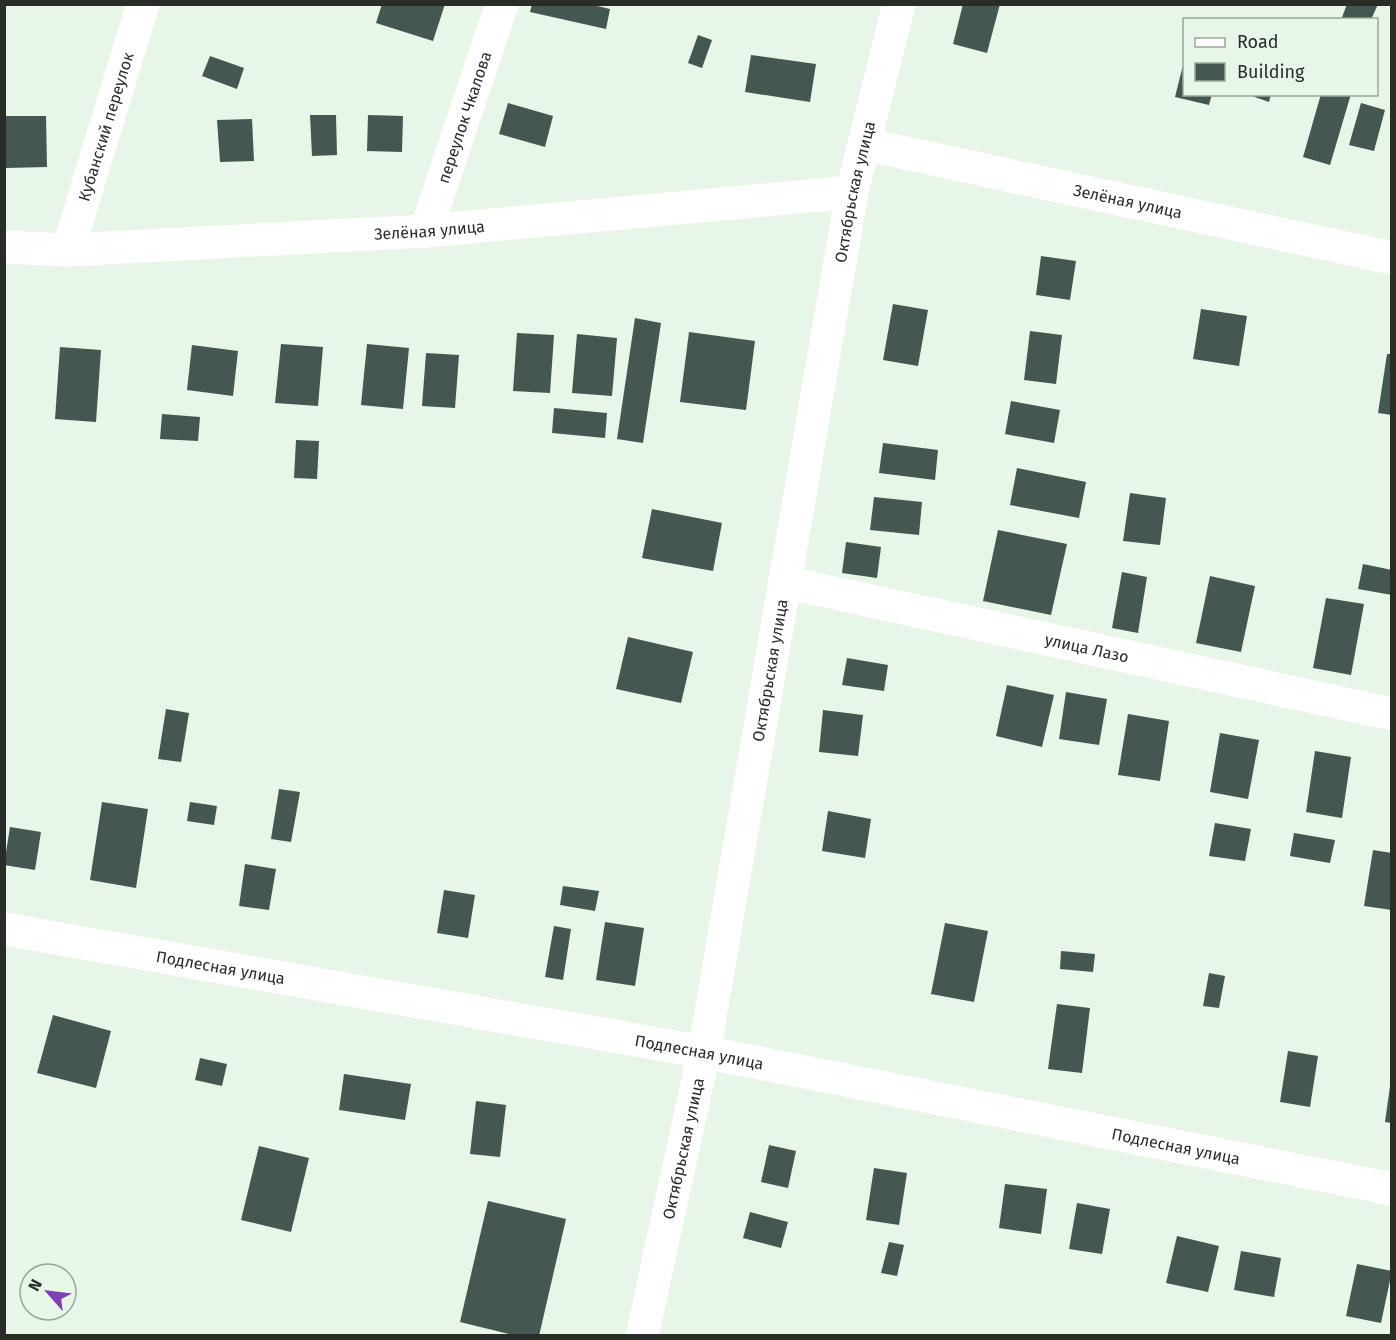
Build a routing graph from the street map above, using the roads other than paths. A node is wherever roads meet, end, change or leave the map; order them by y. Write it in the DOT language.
graph roads {
  1 [pos="143,4"];
  2 [pos="502,4"];
  3 [pos="899,4"];
  4 [pos="864,144"];
  5 [pos="852,192"];
  6 [pos="426,231"];
  7 [pos="4,247"];
  8 [pos="68,250"];
  9 [pos="1392,258"];
  10 [pos="784,582"];
  11 [pos="1392,714"];
  12 [pos="4,929"];
  13 [pos="704,1052"];
  14 [pos="1392,1189"];
  15 [pos="642,1335"];
  1 -- 8 [label="street, Кубанский переулок"];
  2 -- 6 [label="street, переулок Чкалова"];
  3 -- 4 [label="street, Октябрьская улица"];
  4 -- 5 [label="street, Октябрьская улица"];
  4 -- 9 [label="street, Зелёная улица"];
  5 -- 6 [label="street, Зелёная улица"];
  5 -- 10 [label="street, Октябрьская улица"];
  6 -- 8 [label="street, Зелёная улица"];
  7 -- 8 [label="street, Зелёная улица"];
  10 -- 11 [label="street, улица Лазо"];
  10 -- 13 [label="street, Октябрьская улица"];
  12 -- 13 [label="street, Подлесная улица"];
  13 -- 14 [label="street, Подлесная улица"];
  13 -- 15 [label="street, Октябрьская улица"];
}
